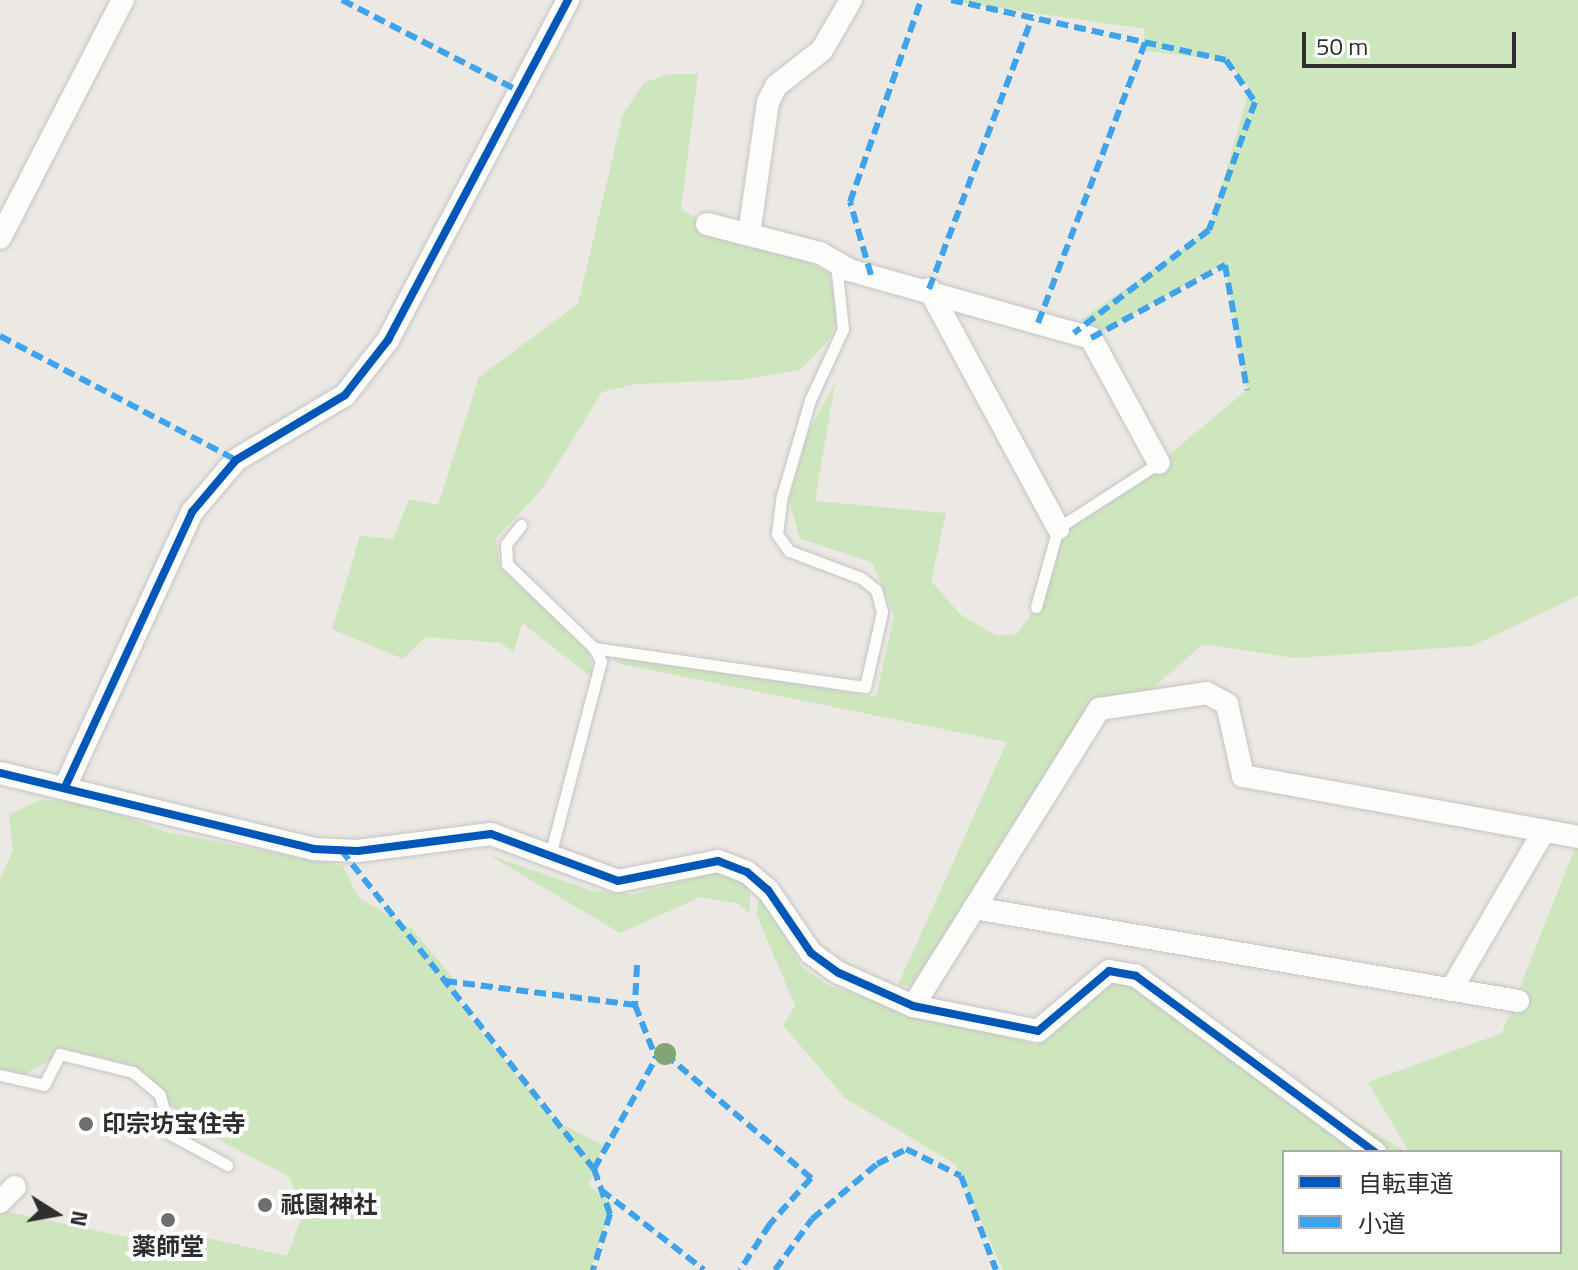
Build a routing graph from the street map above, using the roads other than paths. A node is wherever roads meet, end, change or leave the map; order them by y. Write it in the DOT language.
graph roads {
  1 [pos="123,0"];
  2 [pos="568,0"];
  3 [pos="851,0"];
  4 [pos="707,224"];
  5 [pos="749,234"];
  6 [pos="0,238"];
  7 [pos="836,263"];
  8 [pos="929,289"];
  9 [pos="1159,463"];
  10 [pos="521,525"];
  11 [pos="1058,528"];
  12 [pos="1036,607"];
  13 [pos="594,648"];
  14 [pos="0,773"];
  15 [pos="65,787"];
  16 [pos="1544,831"];
  17 [pos="1578,837"];
  18 [pos="550,856"];
  19 [pos="974,908"];
  20 [pos="1130,935"];
  21 [pos="1109,971"];
  22 [pos="1451,990"];
  23 [pos="1518,1001"];
  24 [pos="913,1006"];
  25 [pos="0,1075"];
  26 [pos="1372,1150"];
  27 [pos="227,1165"];
  1 -- 6 [label="street"];
  2 -- 15 [label="street"];
  3 -- 5 [label="street"];
  4 -- 5 [label="street"];
  5 -- 7 [label="street"];
  7 -- 8 [label="street"];
  7 -- 13 [label="lane"];
  8 -- 9 [label="street"];
  8 -- 11 [label="street"];
  9 -- 11 [label="lane"];
  10 -- 13 [label="lane"];
  11 -- 12 [label="lane"];
  13 -- 18 [label="lane"];
  14 -- 15 [label="street"];
  15 -- 18 [label="street"];
  16 -- 17 [label="street"];
  16 -- 19 [label="street"];
  16 -- 22 [label="street"];
  18 -- 24 [label="street"];
  19 -- 20 [label="street"];
  19 -- 24 [label="street"];
  20 -- 21 [label="street"];
  20 -- 22 [label="street"];
  21 -- 24 [label="street"];
  21 -- 26 [label="street"];
  22 -- 23 [label="street"];
  25 -- 27 [label="lane"];
}
